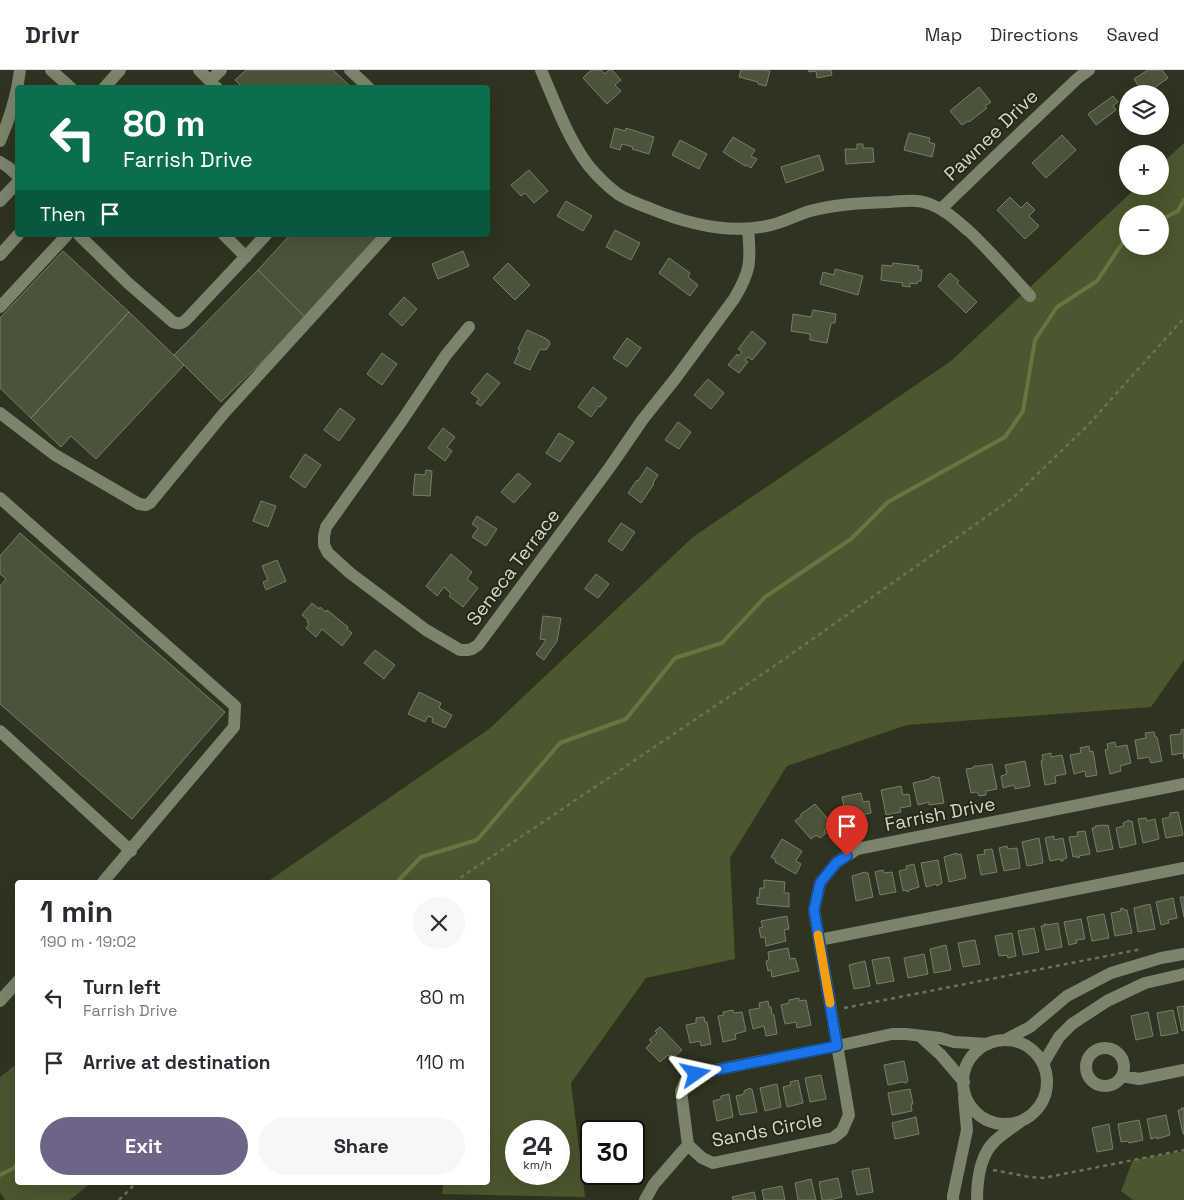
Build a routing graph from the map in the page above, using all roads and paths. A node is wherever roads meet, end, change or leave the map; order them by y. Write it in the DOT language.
graph roads {
  1 [pos="20,70"];
  2 [pos="52,70"];
  3 [pos="120,70"];
  4 [pos="199,70"];
  5 [pos="221,70"];
  6 [pos="350,70"];
  7 [pos="541,70"];
  8 [pos="1089,70"];
  9 [pos="214,84"];
  10 [pos="17,85"];
  11 [pos="68,85"];
  12 [pos="107,85"];
  13 [pos="365,85"];
  14 [pos="15,96"];
  15 [pos="0,141"];
  16 [pos="0,162"];
  17 [pos="15,173"];
  18 [pos="15,185"];
  19 [pos="0,201"];
  20 [pos="942,209"];
  21 [pos="748,229"];
  22 [pos="16,237"];
  23 [pos="65,237"];
  24 [pos="81,237"];
  25 [pos="226,237"];
  26 [pos="264,237"];
  27 [pos="384,237"];
  28 [pos="0,255"];
  29 [pos="246,256"];
  30 [pos="1030,296"];
  31 [pos="0,308"];
  32 [pos="1184,318"];
  33 [pos="469,327"];
  34 [pos="0,413"];
  35 [pos="0,498"];
  36 [pos="0,731"];
  37 [pos="1184,784"];
  38 [pos="131,850"];
  39 [pos="1184,868"];
  40 [pos="105,880"];
  41 [pos="457,880"];
  42 [pos="819,940"];
  43 [pos="1142,949"];
  44 [pos="1184,954"];
  45 [pos="1184,974"];
  46 [pos="15,984"];
  47 [pos="0,1001"];
  48 [pos="844,1008"];
  49 [pos="920,1036"];
  50 [pos="1005,1040"];
  51 [pos="988,1044"];
  52 [pos="837,1046"];
  53 [pos="1043,1064"];
  54 [pos="1184,1070"];
  55 [pos="1122,1076"];
  56 [pos="964,1086"];
  57 [pos="1025,1119"];
  58 [pos="688,1145"];
  59 [pos="1184,1150"];
  60 [pos="993,1170"];
  61 [pos="134,1185"];
  62 [pos="120,1200"];
  63 [pos="645,1200"];
  64 [pos="953,1200"];
  65 [pos="977,1200"];
  1 -- 10 [label="street"];
  2 -- 11 [label="street"];
  3 -- 12 [label="street"];
  4 -- 9 [label="street"];
  5 -- 9 [label="street"];
  6 -- 13 [label="street"];
  7 -- 21 [label="street"];
  8 -- 20 [label="street, Pawnee Drive"];
  14 -- 15 [label="street"];
  16 -- 17 [label="street"];
  18 -- 19 [label="street"];
  20 -- 21 [label="street"];
  20 -- 30 [label="street"];
  21 -- 33 [label="street, Seneca Terrace"];
  22 -- 28 [label="street"];
  23 -- 31 [label="street"];
  24 -- 29 [label="street"];
  25 -- 29 [label="street"];
  26 -- 29 [label="street"];
  27 -- 34 [label="street"];
  32 -- 41 [label="path"];
  35 -- 38 [label="street"];
  36 -- 38 [label="street"];
  37 -- 42 [label="street, Farrish Drive"];
  38 -- 40 [label="street"];
  39 -- 42 [label="street"];
  42 -- 52 [label="street, Farrish Drive"];
  43 -- 48 [label="path"];
  44 -- 50 [label="street"];
  45 -- 53 [label="street"];
  46 -- 47 [label="street"];
  49 -- 51 [label="street, Sands Circle"];
  49 -- 52 [label="street, Sands Circle"];
  49 -- 56 [label="street"];
  50 -- 51 [label="street"];
  50 -- 53 [label="street"];
  51 -- 56 [label="street"];
  52 -- 58 [label="street, Sands Circle"];
  52 -- 58 [label="street, Sands Circle"];
  53 -- 57 [label="street"];
  54 -- 55 [label="street"];
  56 -- 57 [label="street"];
  56 -- 64 [label="street"];
  57 -- 65 [label="street"];
  58 -- 63 [label="street"];
  59 -- 60 [label="path"];
  61 -- 62 [label="path"];
}
